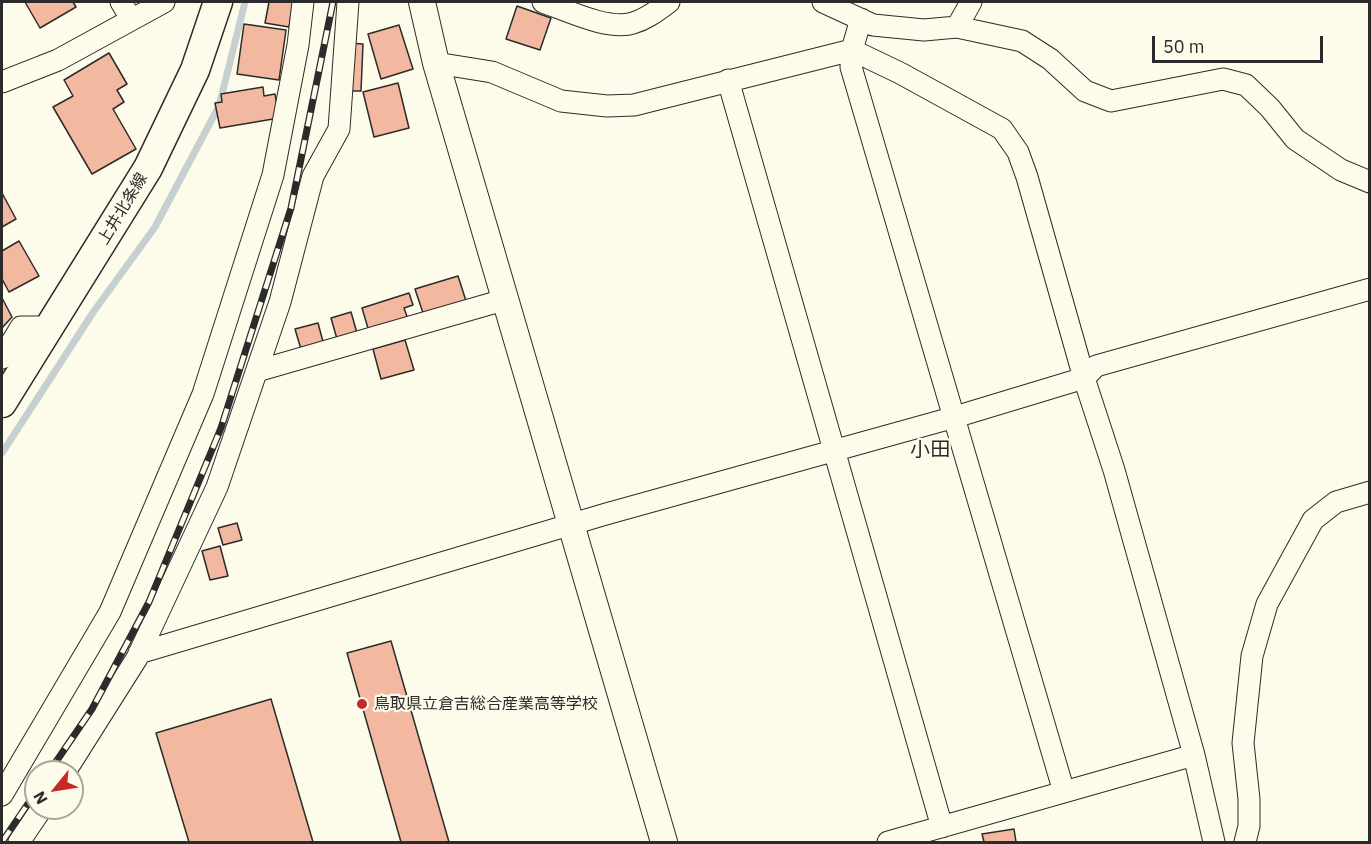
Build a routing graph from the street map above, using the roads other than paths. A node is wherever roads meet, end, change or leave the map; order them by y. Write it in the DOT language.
graph roads {
  1 [pos="164,2"];
  2 [pos="218,2"];
  3 [pos="303,2"];
  4 [pos="348,2"];
  5 [pos="422,2"];
  6 [pos="543,2"];
  7 [pos="669,2"];
  8 [pos="823,2"];
  9 [pos="971,2"];
  10 [pos="126,10"];
  11 [pos="861,19"];
  12 [pos="957,27"];
  13 [pos="852,50"];
  14 [pos="436,63"];
  15 [pos="2,80"];
  16 [pos="728,80"];
  17 [pos="1370,182"];
  18 [pos="1370,289"];
  19 [pos="507,299"];
  20 [pos="49,327"];
  21 [pos="2,358"];
  22 [pos="257,371"];
  23 [pos="1084,378"];
  24 [pos="2,403"];
  25 [pos="955,417"];
  26 [pos="834,451"];
  27 [pos="1370,492"];
  28 [pos="572,525"];
  29 [pos="139,653"];
  30 [pos="1194,755"];
  31 [pos="72,760"];
  32 [pos="1064,792"];
  33 [pos="2,795"];
  34 [pos="34,820"];
  35 [pos="942,827"];
  36 [pos="19,843"];
  37 [pos="664,843"];
  38 [pos="888,843"];
  39 [pos="1214,843"];
  40 [pos="1245,843"];
  1 -- 10 [label="street"];
  2 -- 20 [label="main road, 上井北条線"];
  3 -- 33 [label="street"];
  4 -- 22 [label="street"];
  5 -- 14 [label="street"];
  6 -- 7 [label="street"];
  8 -- 11 [label="street"];
  9 -- 12 [label="street"];
  10 -- 15 [label="street"];
  11 -- 12 [label="street"];
  11 -- 13 [label="street"];
  12 -- 17 [label="street"];
  13 -- 16 [label="street"];
  13 -- 23 [label="street"];
  13 -- 25 [label="street"];
  14 -- 16 [label="street"];
  14 -- 19 [label="street"];
  16 -- 26 [label="street"];
  18 -- 23 [label="street"];
  19 -- 22 [label="street"];
  19 -- 28 [label="street"];
  20 -- 21 [label="street"];
  20 -- 24 [label="main road, 上井北条線"];
  22 -- 29 [label="street"];
  23 -- 25 [label="street"];
  23 -- 30 [label="street"];
  25 -- 26 [label="street"];
  25 -- 32 [label="street"];
  26 -- 28 [label="street"];
  26 -- 35 [label="street"];
  27 -- 40 [label="street"];
  28 -- 29 [label="street"];
  28 -- 37 [label="street"];
  29 -- 31 [label="street"];
  30 -- 32 [label="street"];
  30 -- 39 [label="street"];
  32 -- 35 [label="street"];
  34 -- 36 [label="street"];
  35 -- 38 [label="street"];
}
